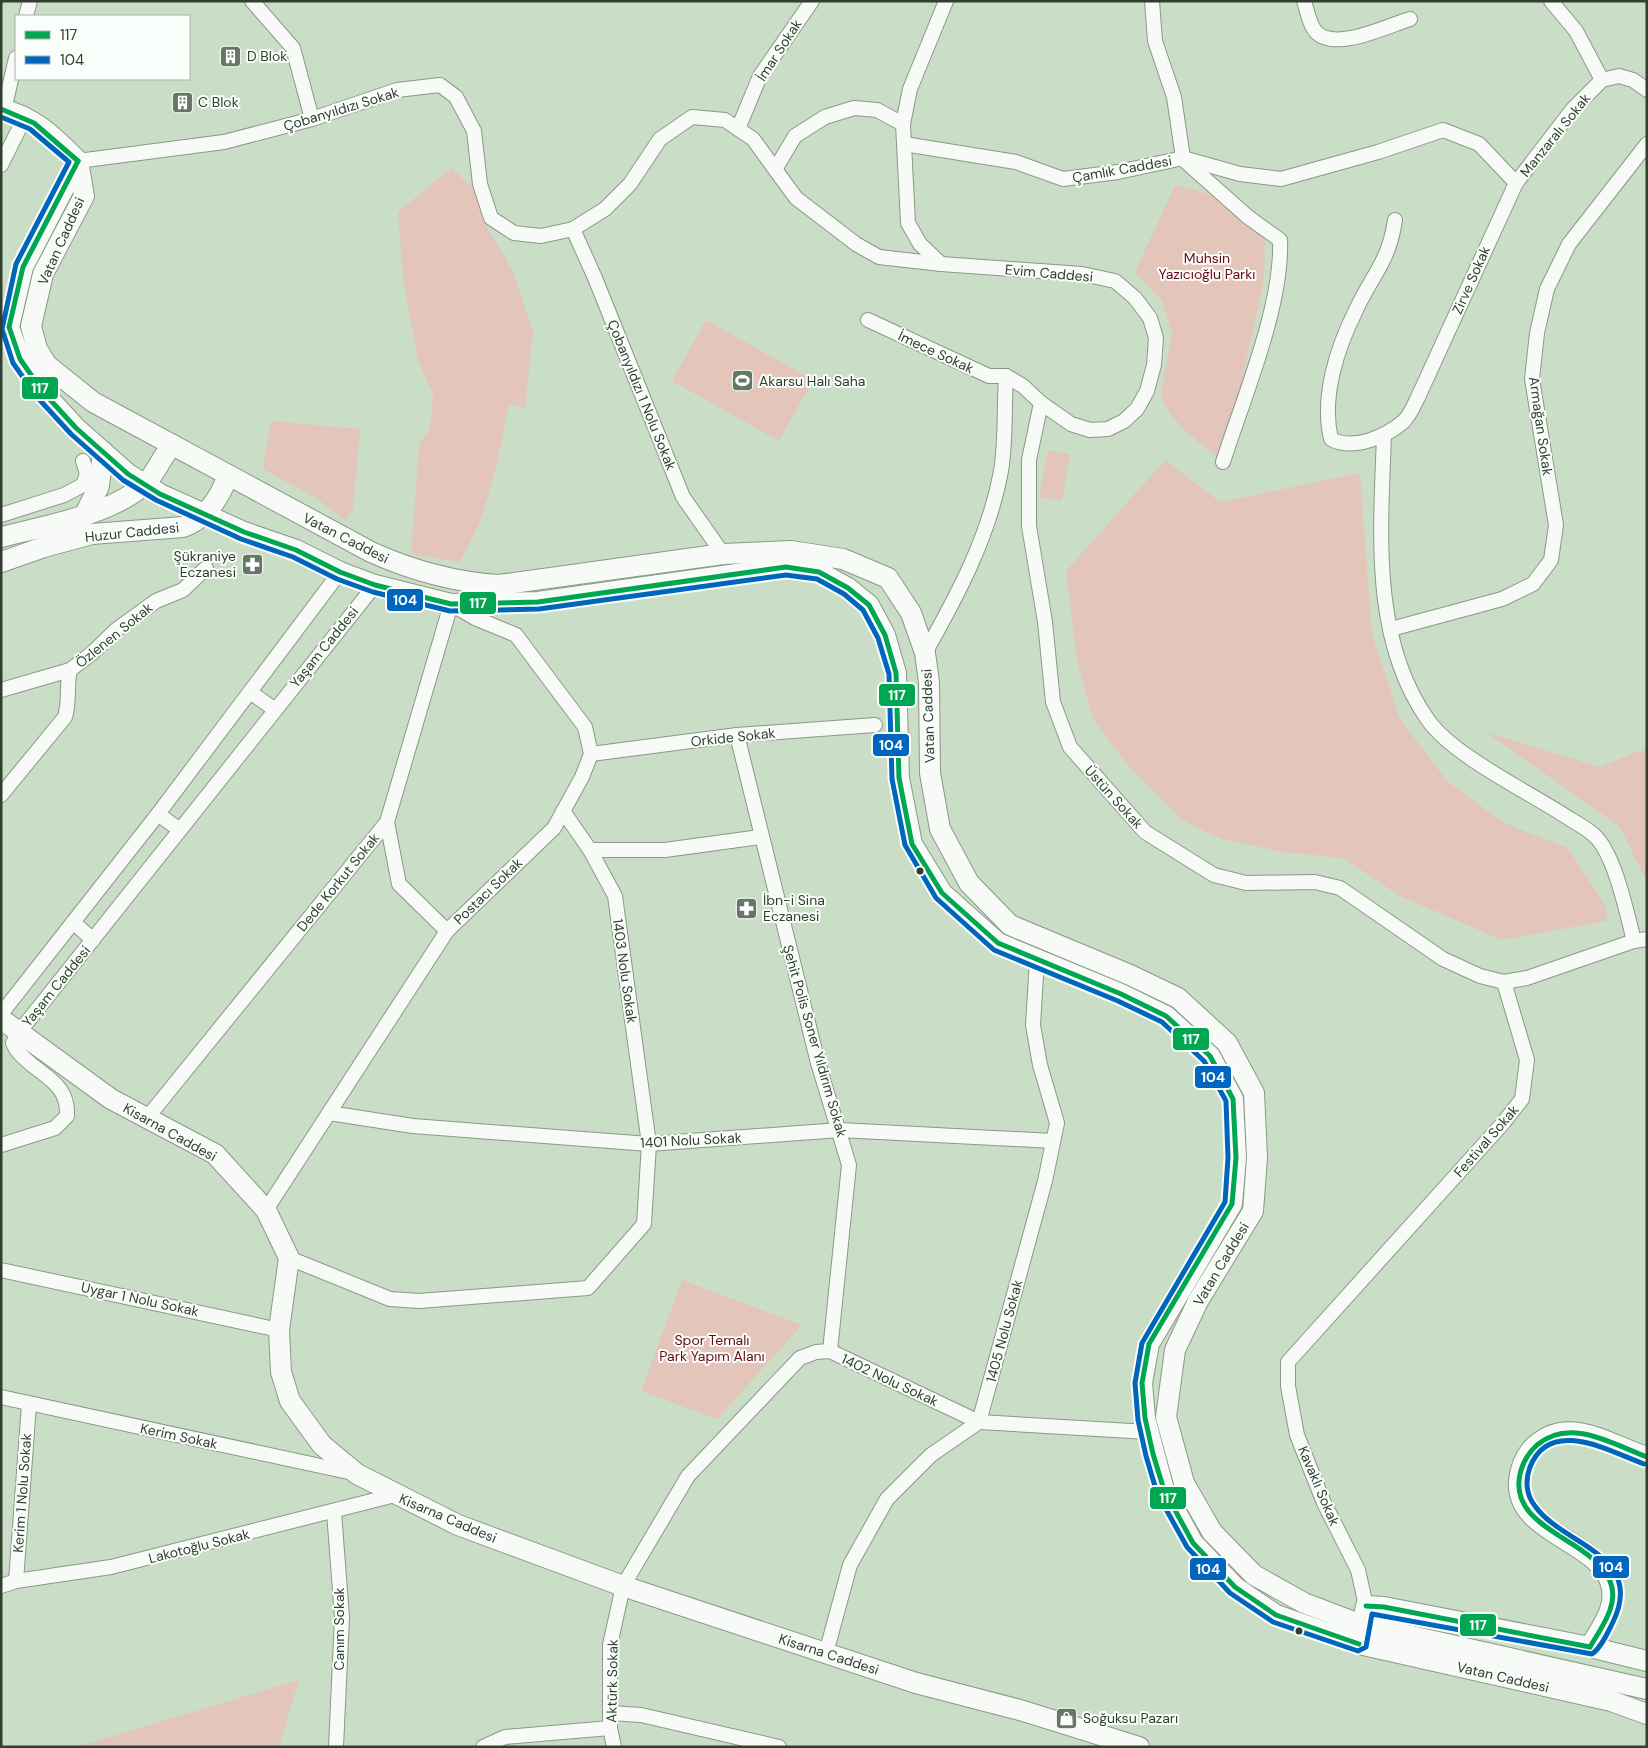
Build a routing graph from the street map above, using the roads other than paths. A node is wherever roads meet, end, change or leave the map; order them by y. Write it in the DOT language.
graph roads {
  1 [pos="30,1"];
  2 [pos="252,1"];
  3 [pos="812,1"];
  4 [pos="946,1"];
  5 [pos="1152,1"];
  6 [pos="1304,1"];
  7 [pos="1551,1"];
  8 [pos="26,15"];
  9 [pos="1410,19"];
  10 [pos="15,62"];
  11 [pos="1602,80"];
  12 [pos="1647,90"];
  13 [pos="3,110"];
  14 [pos="25,117"];
  15 [pos="312,119"];
  16 [pos="903,124"];
  17 [pos="738,129"];
  18 [pos="904,144"];
  19 [pos="1647,144"];
  20 [pos="1183,158"];
  21 [pos="78,161"];
  22 [pos="1,165"];
  23 [pos="776,168"];
  24 [pos="1516,183"];
  25 [pos="1395,220"];
  26 [pos="573,229"];
  27 [pos="942,264"];
  28 [pos="868,320"];
  29 [pos="1006,376"];
  30 [pos="1041,403"];
  31 [pos="1384,434"];
  32 [pos="172,445"];
  33 [pos="103,452"];
  34 [pos="83,461"];
  35 [pos="1223,462"];
  36 [pos="228,475"];
  37 [pos="145,485"];
  38 [pos="202,514"];
  39 [pos="1,515"];
  40 [pos="84,516"];
  41 [pos="1,537"];
  42 [pos="723,554"];
  43 [pos="1,562"];
  44 [pos="206,568"];
  45 [pos="340,572"];
  46 [pos="375,585"];
  47 [pos="451,604"];
  48 [pos="1390,629"];
  49 [pos="925,653"];
  50 [pos="70,670"];
  51 [pos="1,690"];
  52 [pos="250,692"];
  53 [pos="274,709"];
  54 [pos="875,725"];
  55 [pos="737,736"];
  56 [pos="591,754"];
  57 [pos="1,795"];
  58 [pos="563,811"];
  59 [pos="158,814"];
  60 [pos="387,822"];
  61 [pos="180,830"];
  62 [pos="760,837"];
  63 [pos="590,850"];
  64 [pos="73,922"];
  65 [pos="447,932"];
  66 [pos="93,940"];
  67 [pos="1640,940"];
  68 [pos="1036,959"];
  69 [pos="1504,982"];
  70 [pos="1,1014"];
  71 [pos="1,1020"];
  72 [pos="20,1031"];
  73 [pos="329,1113"];
  74 [pos="147,1118"];
  75 [pos="840,1130"];
  76 [pos="1053,1140"];
  77 [pos="648,1144"];
  78 [pos="1,1145"];
  79 [pos="266,1210"];
  80 [pos="289,1258"];
  81 [pos="1,1270"];
  82 [pos="279,1330"];
  83 [pos="830,1352"];
  84 [pos="1288,1362"];
  85 [pos="1,1397"];
  86 [pos="29,1404"];
  87 [pos="979,1422"];
  88 [pos="1148,1432"];
  89 [pos="1647,1457"];
  90 [pos="357,1474"];
  91 [pos="395,1495"];
  92 [pos="334,1512"];
  93 [pos="16,1581"];
  94 [pos="1,1586"];
  95 [pos="623,1586"];
  96 [pos="1362,1625"];
  97 [pos="1590,1647"];
  98 [pos="826,1653"];
  99 [pos="1647,1661"];
  100 [pos="1647,1689"];
  101 [pos="610,1713"];
  102 [pos="1647,1714"];
  103 [pos="610,1728"];
  104 [pos="336,1747"];
  105 [pos="483,1747"];
  106 [pos="614,1747"];
  107 [pos="779,1747"];
  108 [pos="1139,1747"];
  1 -- 8 [label="street"];
  2 -- 15 [label="street"];
  3 -- 17 [label="street, İmar Sokak"];
  4 -- 16 [label="street"];
  5 -- 20 [label="street, Çamlık Caddesi"];
  6 -- 9 [label="street"];
  7 -- 11 [label="street"];
  10 -- 13 [label="street"];
  11 -- 12 [label="street"];
  11 -- 24 [label="street, Manzaralı Sokak"];
  13 -- 14 [label="street"];
  14 -- 21 [label="street"];
  14 -- 22 [label="street"];
  15 -- 21 [label="street, Çobanyıldızı Sokak"];
  15 -- 26 [label="street, Çobanyıldızı Sokak"];
  16 -- 18 [label="street"];
  16 -- 23 [label="street"];
  17 -- 23 [label="street, Çobanyıldızı Sokak"];
  17 -- 26 [label="street, Çobanyıldızı Sokak"];
  18 -- 20 [label="street, Çamlık Caddesi"];
  18 -- 27 [label="street"];
  19 -- 48 [label="street, Armağan Sokak"];
  20 -- 24 [label="street"];
  20 -- 35 [label="street"];
  21 -- 32 [label="street, Vatan Caddesi"];
  21 -- 33 [label="street, Vatan Caddesi"];
  23 -- 27 [label="street, Çobanyıldızı Sokak"];
  24 -- 31 [label="street, Zirve Sokak"];
  25 -- 31 [label="street, Zirve Sokak"];
  26 -- 42 [label="street, Çobanyıldızı 1 Nolu Sokak"];
  27 -- 30 [label="street, Evim Caddesi"];
  28 -- 29 [label="street, İmece Sokak"];
  29 -- 30 [label="street, Evim Caddesi"];
  29 -- 49 [label="street"];
  30 -- 69 [label="street, Üstün Sokak"];
  31 -- 48 [label="street"];
  32 -- 36 [label="street, Vatan Caddesi"];
  32 -- 37 [label="street"];
  33 -- 37 [label="street, Vatan Caddesi"];
  33 -- 40 [label="street"];
  34 -- 39 [label="street"];
  36 -- 38 [label="street, Huzur Caddesi"];
  36 -- 42 [label="street, Vatan Caddesi"];
  37 -- 38 [label="street, Vatan Caddesi"];
  37 -- 40 [label="street, Huzur Caddesi"];
  38 -- 43 [label="street, Huzur Caddesi"];
  38 -- 45 [label="street, Vatan Caddesi"];
  40 -- 41 [label="street, Huzur Caddesi"];
  42 -- 49 [label="street, Vatan Caddesi"];
  44 -- 50 [label="street, Özlenen Sokak"];
  45 -- 46 [label="street, Vatan Caddesi"];
  45 -- 52 [label="street, Yaşam Caddesi"];
  46 -- 47 [label="street, Vatan Caddesi"];
  46 -- 53 [label="street, Yaşam Caddesi"];
  47 -- 56 [label="street"];
  47 -- 60 [label="street, Dede Korkut Sokak"];
  47 -- 68 [label="street, Vatan Caddesi"];
  48 -- 67 [label="street"];
  49 -- 96 [label="street, Vatan Caddesi"];
  50 -- 51 [label="street"];
  50 -- 57 [label="street, Özlenen Sokak"];
  52 -- 53 [label="street"];
  52 -- 59 [label="street, Yaşam Caddesi"];
  53 -- 61 [label="street, Yaşam Caddesi"];
  54 -- 55 [label="street, Orkide Sokak"];
  55 -- 56 [label="street, Orkide Sokak"];
  55 -- 62 [label="street, Şehit Polis Soner Yıldırım Sokak"];
  56 -- 58 [label="street, Postacı Sokak"];
  58 -- 63 [label="street, 1403 Nolu Sokak"];
  58 -- 65 [label="street, Postacı Sokak"];
  59 -- 61 [label="street"];
  59 -- 64 [label="street, Yaşam Caddesi"];
  60 -- 65 [label="street"];
  60 -- 74 [label="street, Dede Korkut Sokak"];
  61 -- 66 [label="street, Yaşam Caddesi"];
  62 -- 63 [label="street"];
  62 -- 75 [label="street, Şehit Polis Soner Yıldırım Sokak"];
  63 -- 77 [label="street, 1403 Nolu Sokak"];
  64 -- 66 [label="street, Yaşam Caddesi"];
  64 -- 70 [label="street, Yaşam Caddesi"];
  65 -- 73 [label="street, Postacı Sokak"];
  66 -- 72 [label="street, Yaşam Caddesi"];
  67 -- 69 [label="street"];
  68 -- 76 [label="street, 1405 Nolu Sokak"];
  68 -- 88 [label="street, Vatan Caddesi"];
  69 -- 84 [label="street, Festival Sokak"];
  71 -- 72 [label="street, Kisarna Caddesi"];
  72 -- 74 [label="street, Kisarna Caddesi"];
  72 -- 78 [label="street"];
  73 -- 77 [label="street, 1401 Nolu Sokak"];
  73 -- 79 [label="street, Postacı Sokak"];
  74 -- 79 [label="street, Kisarna Caddesi"];
  75 -- 76 [label="street, 1401 Nolu Sokak"];
  75 -- 77 [label="street, 1401 Nolu Sokak"];
  75 -- 83 [label="street, Şehit Polis Soner Yıldırım Sokak"];
  76 -- 87 [label="street, 1405 Nolu Sokak"];
  77 -- 80 [label="street, 1403 Nolu Sokak"];
  79 -- 80 [label="street, Kisarna Caddesi"];
  80 -- 82 [label="street, Kisarna Caddesi"];
  81 -- 82 [label="street, Uygar 1 Nolu Sokak"];
  82 -- 90 [label="street, Kisarna Caddesi"];
  83 -- 87 [label="street, 1402 Nolu Sokak"];
  83 -- 95 [label="street, 1402 Nolu Sokak"];
  84 -- 96 [label="street, Kavaklı Sokak"];
  85 -- 86 [label="street, Kerim Sokak"];
  86 -- 90 [label="street, Kerim Sokak"];
  86 -- 93 [label="street, Kerim 1 Nolu Sokak"];
  87 -- 88 [label="street, 1402 Nolu Sokak"];
  87 -- 98 [label="street"];
  88 -- 96 [label="street, Vatan Caddesi"];
  89 -- 97 [label="street"];
  90 -- 91 [label="street, Kisarna Caddesi"];
  91 -- 92 [label="street, Lakotoğlu Sokak"];
  91 -- 95 [label="street, Kisarna Caddesi"];
  92 -- 93 [label="street, Lakotoğlu Sokak"];
  92 -- 104 [label="street, Canım Sokak"];
  93 -- 94 [label="street, Lakotoğlu Sokak"];
  95 -- 98 [label="street, Kisarna Caddesi"];
  95 -- 101 [label="street, Aktürk Sokak"];
  96 -- 97 [label="street"];
  96 -- 100 [label="street, Vatan Caddesi"];
  96 -- 102 [label="street, Vatan Caddesi"];
  97 -- 99 [label="street"];
  98 -- 108 [label="street, Kisarna Caddesi"];
  101 -- 103 [label="street, Aktürk Sokak"];
  101 -- 107 [label="street"];
  103 -- 105 [label="street"];
  103 -- 106 [label="street, Aktürk Sokak"];
}
